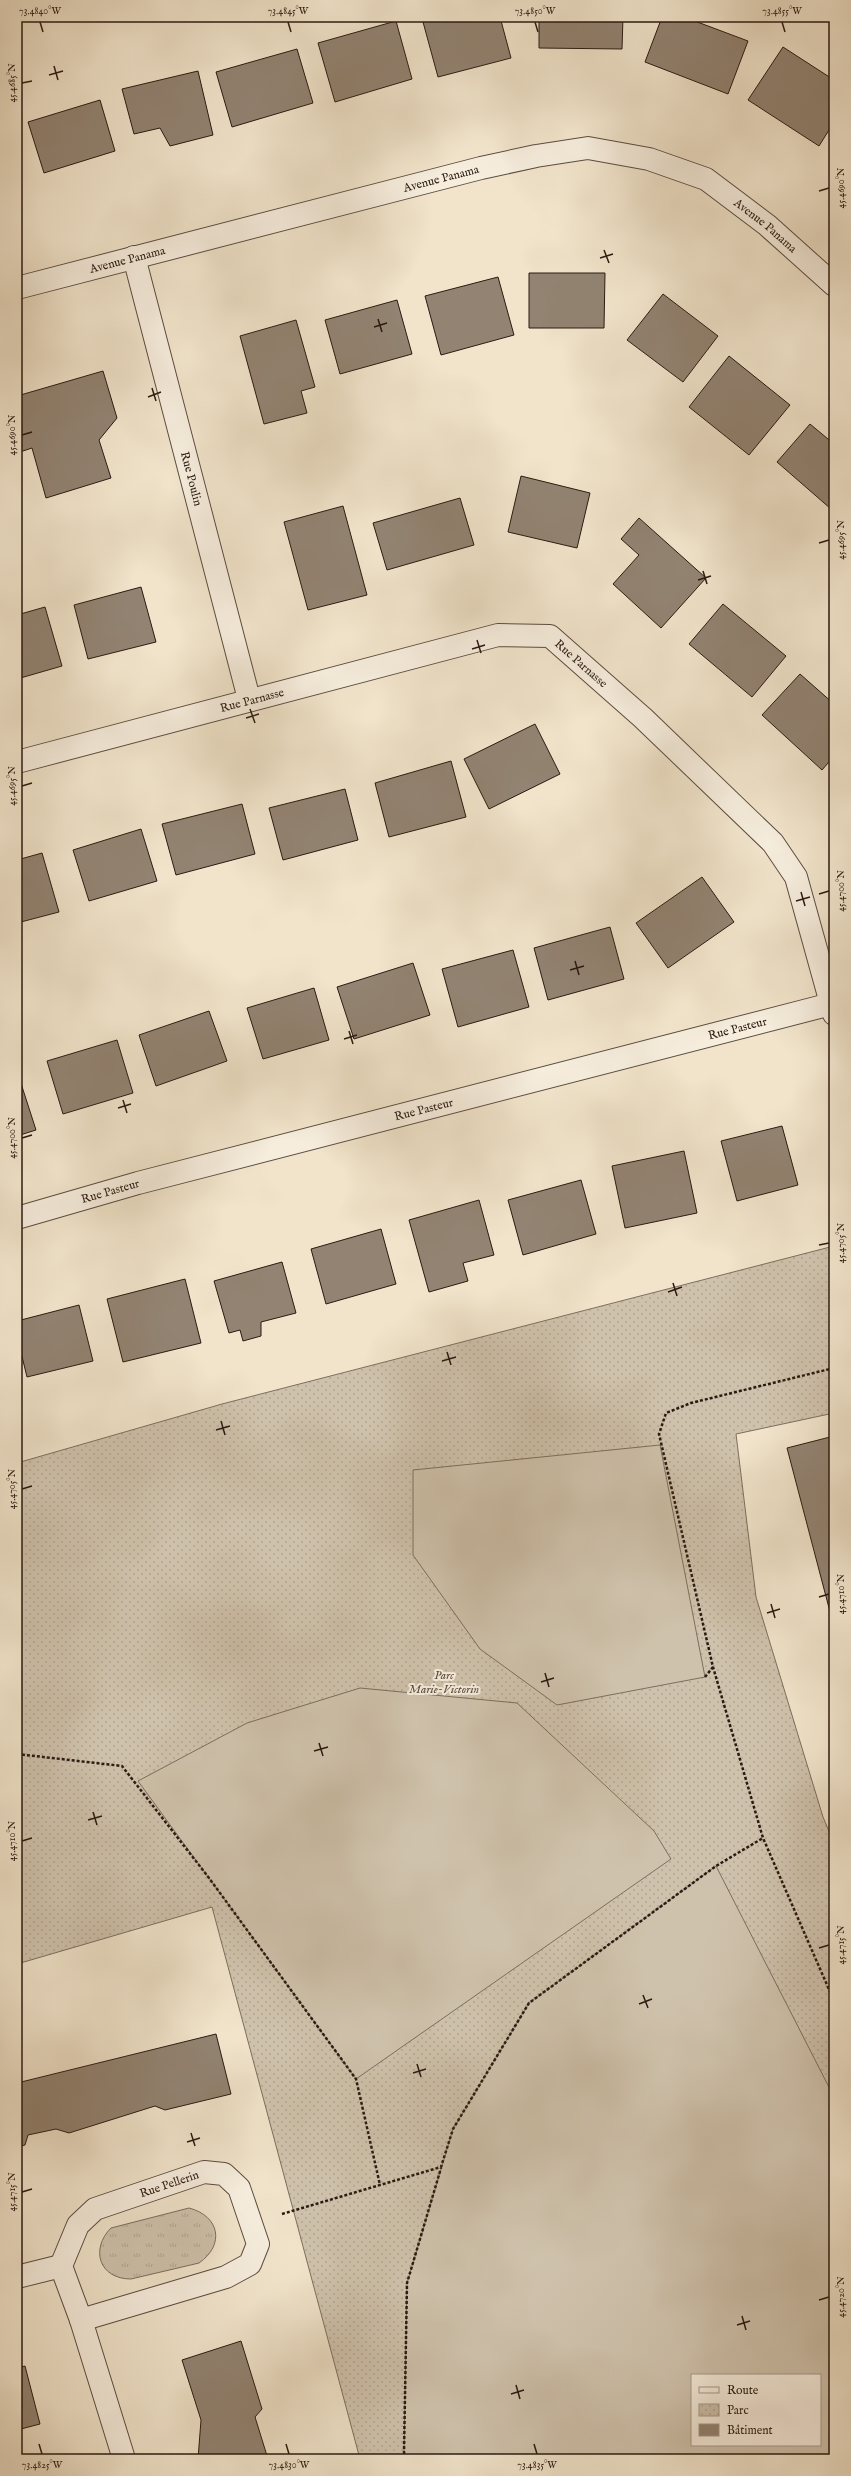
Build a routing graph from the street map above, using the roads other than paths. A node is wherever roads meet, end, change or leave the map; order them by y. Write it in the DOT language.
graph roads {
  1 [pos="134,257"];
  2 [pos="834,285"];
  3 [pos="17,288"];
  4 [pos="249,699"];
  5 [pos="17,762"];
  6 [pos="833,1009"];
  7 [pos="17,1218"];
  8 [pos="61,2266"];
  9 [pos="17,2277"];
  10 [pos="81,2320"];
  11 [pos="124,2459"];
  1 -- 2 [label="street, Avenue Panama"];
  1 -- 3 [label="street, Avenue Panama"];
  1 -- 4 [label="street, Rue Poulin"];
  4 -- 5 [label="street, Rue Parnasse"];
  4 -- 6 [label="street, Rue Parnasse"];
  6 -- 7 [label="street, Rue Pasteur"];
  8 -- 9 [label="street"];
  8 -- 10 [label="street"];
  8 -- 10 [label="street, Rue Pellerin"];
  10 -- 11 [label="street"];
}
